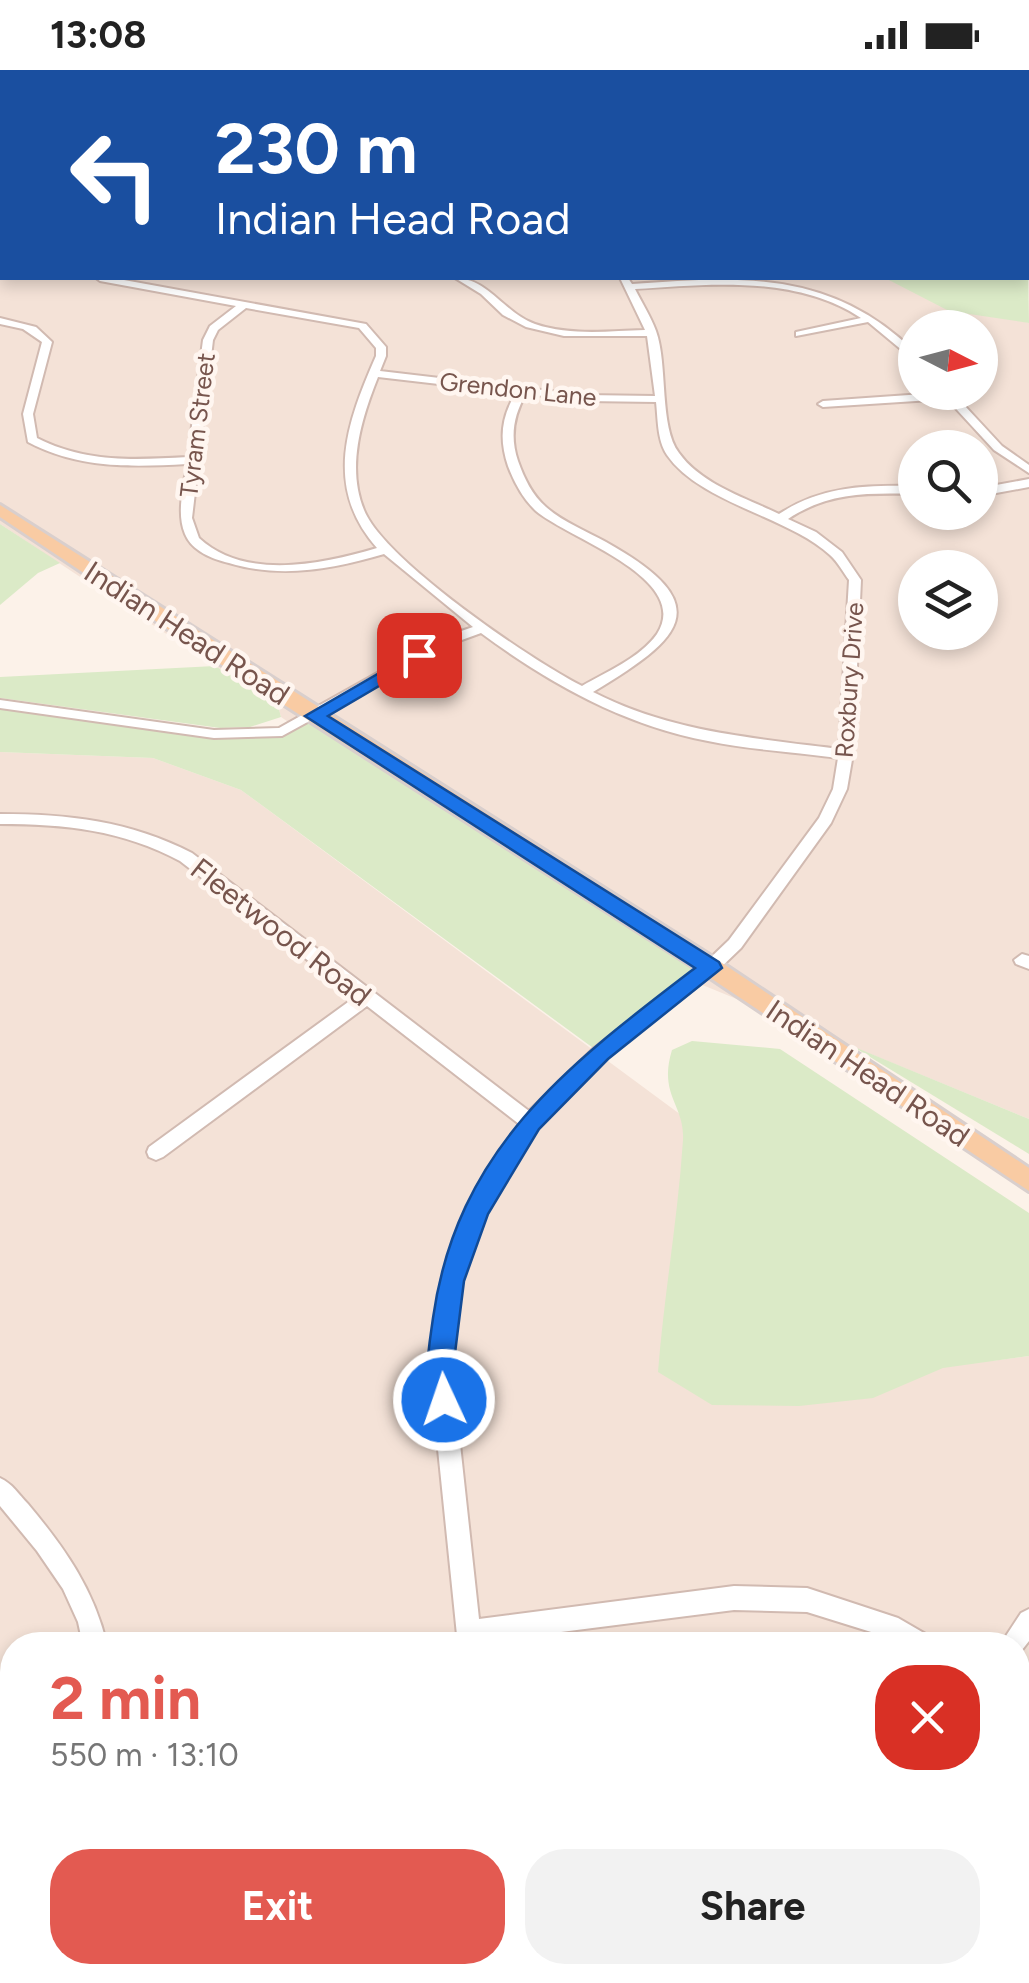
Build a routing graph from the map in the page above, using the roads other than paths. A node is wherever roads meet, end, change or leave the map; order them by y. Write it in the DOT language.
graph roads {
  1 [pos="112,280"];
  2 [pos="465,280"];
  3 [pos="684,280"];
  4 [pos="751,280"];
  5 [pos="626,282"];
  6 [pos="246,303"];
  7 [pos="870,319"];
  8 [pos="0,322"];
  9 [pos="652,333"];
  10 [pos="800,334"];
  11 [pos="898,339"];
  12 [pos="374,373"];
  13 [pos="522,392"];
  14 [pos="898,398"];
  15 [pos="662,399"];
  16 [pos="822,404"];
  17 [pos="962,410"];
  18 [pos="194,460"];
  19 [pos="1029,470"];
  20 [pos="1029,483"];
  21 [pos="998,489"];
  22 [pos="898,490"];
  23 [pos="0,510"];
  24 [pos="778,520"];
  25 [pos="386,549"];
  26 [pos="481,629"];
  27 [pos="584,691"];
  28 [pos="0,704"];
  29 [pos="314,716"];
  30 [pos="846,754"];
  31 [pos="0,819"];
  32 [pos="711,968"];
  33 [pos="366,998"];
  34 [pos="530,1122"];
  35 [pos="156,1152"];
  36 [pos="1029,1181"];
  37 [pos="0,1489"];
  38 [pos="93,1632"];
  39 [pos="468,1632"];
  40 [pos="509,1632"];
  41 [pos="899,1632"];
  1 -- 6 [label="street"];
  2 -- 9 [label="street"];
  3 -- 5 [label="street"];
  4 -- 7 [label="street"];
  5 -- 9 [label="street, Roxbury Drive"];
  6 -- 12 [label="street"];
  6 -- 18 [label="street, Tyram Street"];
  7 -- 10 [label="street"];
  7 -- 11 [label="street"];
  8 -- 18 [label="street"];
  9 -- 15 [label="street, Roxbury Drive"];
  12 -- 13 [label="street, Grendon Lane"];
  12 -- 25 [label="street"];
  13 -- 15 [label="street, Grendon Lane"];
  13 -- 27 [label="street"];
  14 -- 16 [label="street"];
  15 -- 24 [label="street, Roxbury Drive"];
  17 -- 19 [label="street"];
  18 -- 25 [label="street, Tyram Street"];
  20 -- 21 [label="street"];
  22 -- 24 [label="street"];
  23 -- 29 [label="main road, Indian Head Road"];
  24 -- 30 [label="street, Roxbury Drive"];
  25 -- 26 [label="street"];
  26 -- 27 [label="street"];
  26 -- 29 [label="street"];
  27 -- 30 [label="street"];
  28 -- 29 [label="street"];
  29 -- 32 [label="main road, Indian Head Road"];
  30 -- 32 [label="street, Roxbury Drive"];
  31 -- 33 [label="street, Fleetwood Road"];
  32 -- 34 [label="street, Roxbury Drive"];
  32 -- 36 [label="main road, Indian Head Road"];
  33 -- 34 [label="street, Fleetwood Road"];
  33 -- 35 [label="street"];
  34 -- 39 [label="street, Roxbury Drive"];
  37 -- 38 [label="street"];
  40 -- 41 [label="street"];
}
